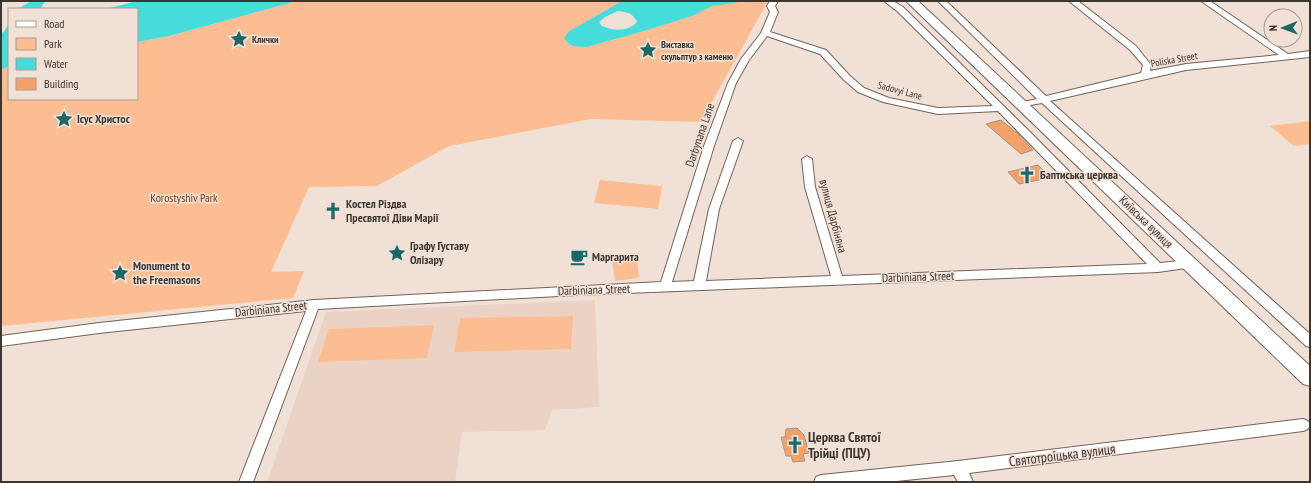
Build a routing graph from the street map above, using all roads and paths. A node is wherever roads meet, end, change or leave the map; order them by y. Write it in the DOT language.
graph roads {
  1 [pos="774,1"];
  2 [pos="888,1"];
  3 [pos="912,1"];
  4 [pos="942,1"];
  5 [pos="1073,1"];
  6 [pos="1205,1"];
  7 [pos="765,33"];
  8 [pos="1310,54"];
  9 [pos="1286,56"];
  10 [pos="1145,75"];
  11 [pos="1045,99"];
  12 [pos="1022,105"];
  13 [pos="1000,108"];
  14 [pos="738,141"];
  15 [pos="807,159"];
  16 [pos="1189,264"];
  17 [pos="1158,268"];
  18 [pos="838,280"];
  19 [pos="699,286"];
  20 [pos="665,287"];
  21 [pos="314,305"];
  22 [pos="1,341"];
  23 [pos="1310,342"];
  24 [pos="1310,378"];
  25 [pos="1303,425"];
  26 [pos="958,468"];
  27 [pos="246,482"];
  28 [pos="821,482"];
  29 [pos="966,482"];
  1 -- 7 [label="street, Darbynana Lane"];
  2 -- 13 [label="street"];
  3 -- 12 [label="main road, Київська вулиця"];
  4 -- 11 [label="street, Київська вулиця"];
  5 -- 10 [label="street"];
  6 -- 9 [label="street"];
  7 -- 13 [label="street, Sadovyi Lane"];
  7 -- 20 [label="street, Darbynana Lane"];
  8 -- 9 [label="street, Poliska Street"];
  9 -- 10 [label="street, Poliska Street"];
  10 -- 11 [label="street, Poliska Street"];
  11 -- 12 [label="street, Poliska Street"];
  11 -- 23 [label="street, Київська вулиця"];
  12 -- 16 [label="main road, Київська вулиця"];
  13 -- 17 [label="street, Київська вулиця"];
  14 -- 19 [label="street"];
  15 -- 18 [label="street, вулиця Дарбіняна"];
  16 -- 17 [label="street, Darbiniana Street"];
  16 -- 24 [label="main road, Київська вулиця"];
  17 -- 18 [label="street, Darbiniana Street"];
  18 -- 19 [label="street, Darbiniana Street"];
  19 -- 20 [label="street, Darbiniana Street"];
  20 -- 21 [label="street, Darbiniana Street"];
  21 -- 22 [label="street, Darbiniana Street"];
  21 -- 27 [label="street"];
  25 -- 26 [label="street, Святотроїцька вулиця"];
  26 -- 28 [label="street, Святотроїцька вулиця"];
  26 -- 29 [label="street"];
}
